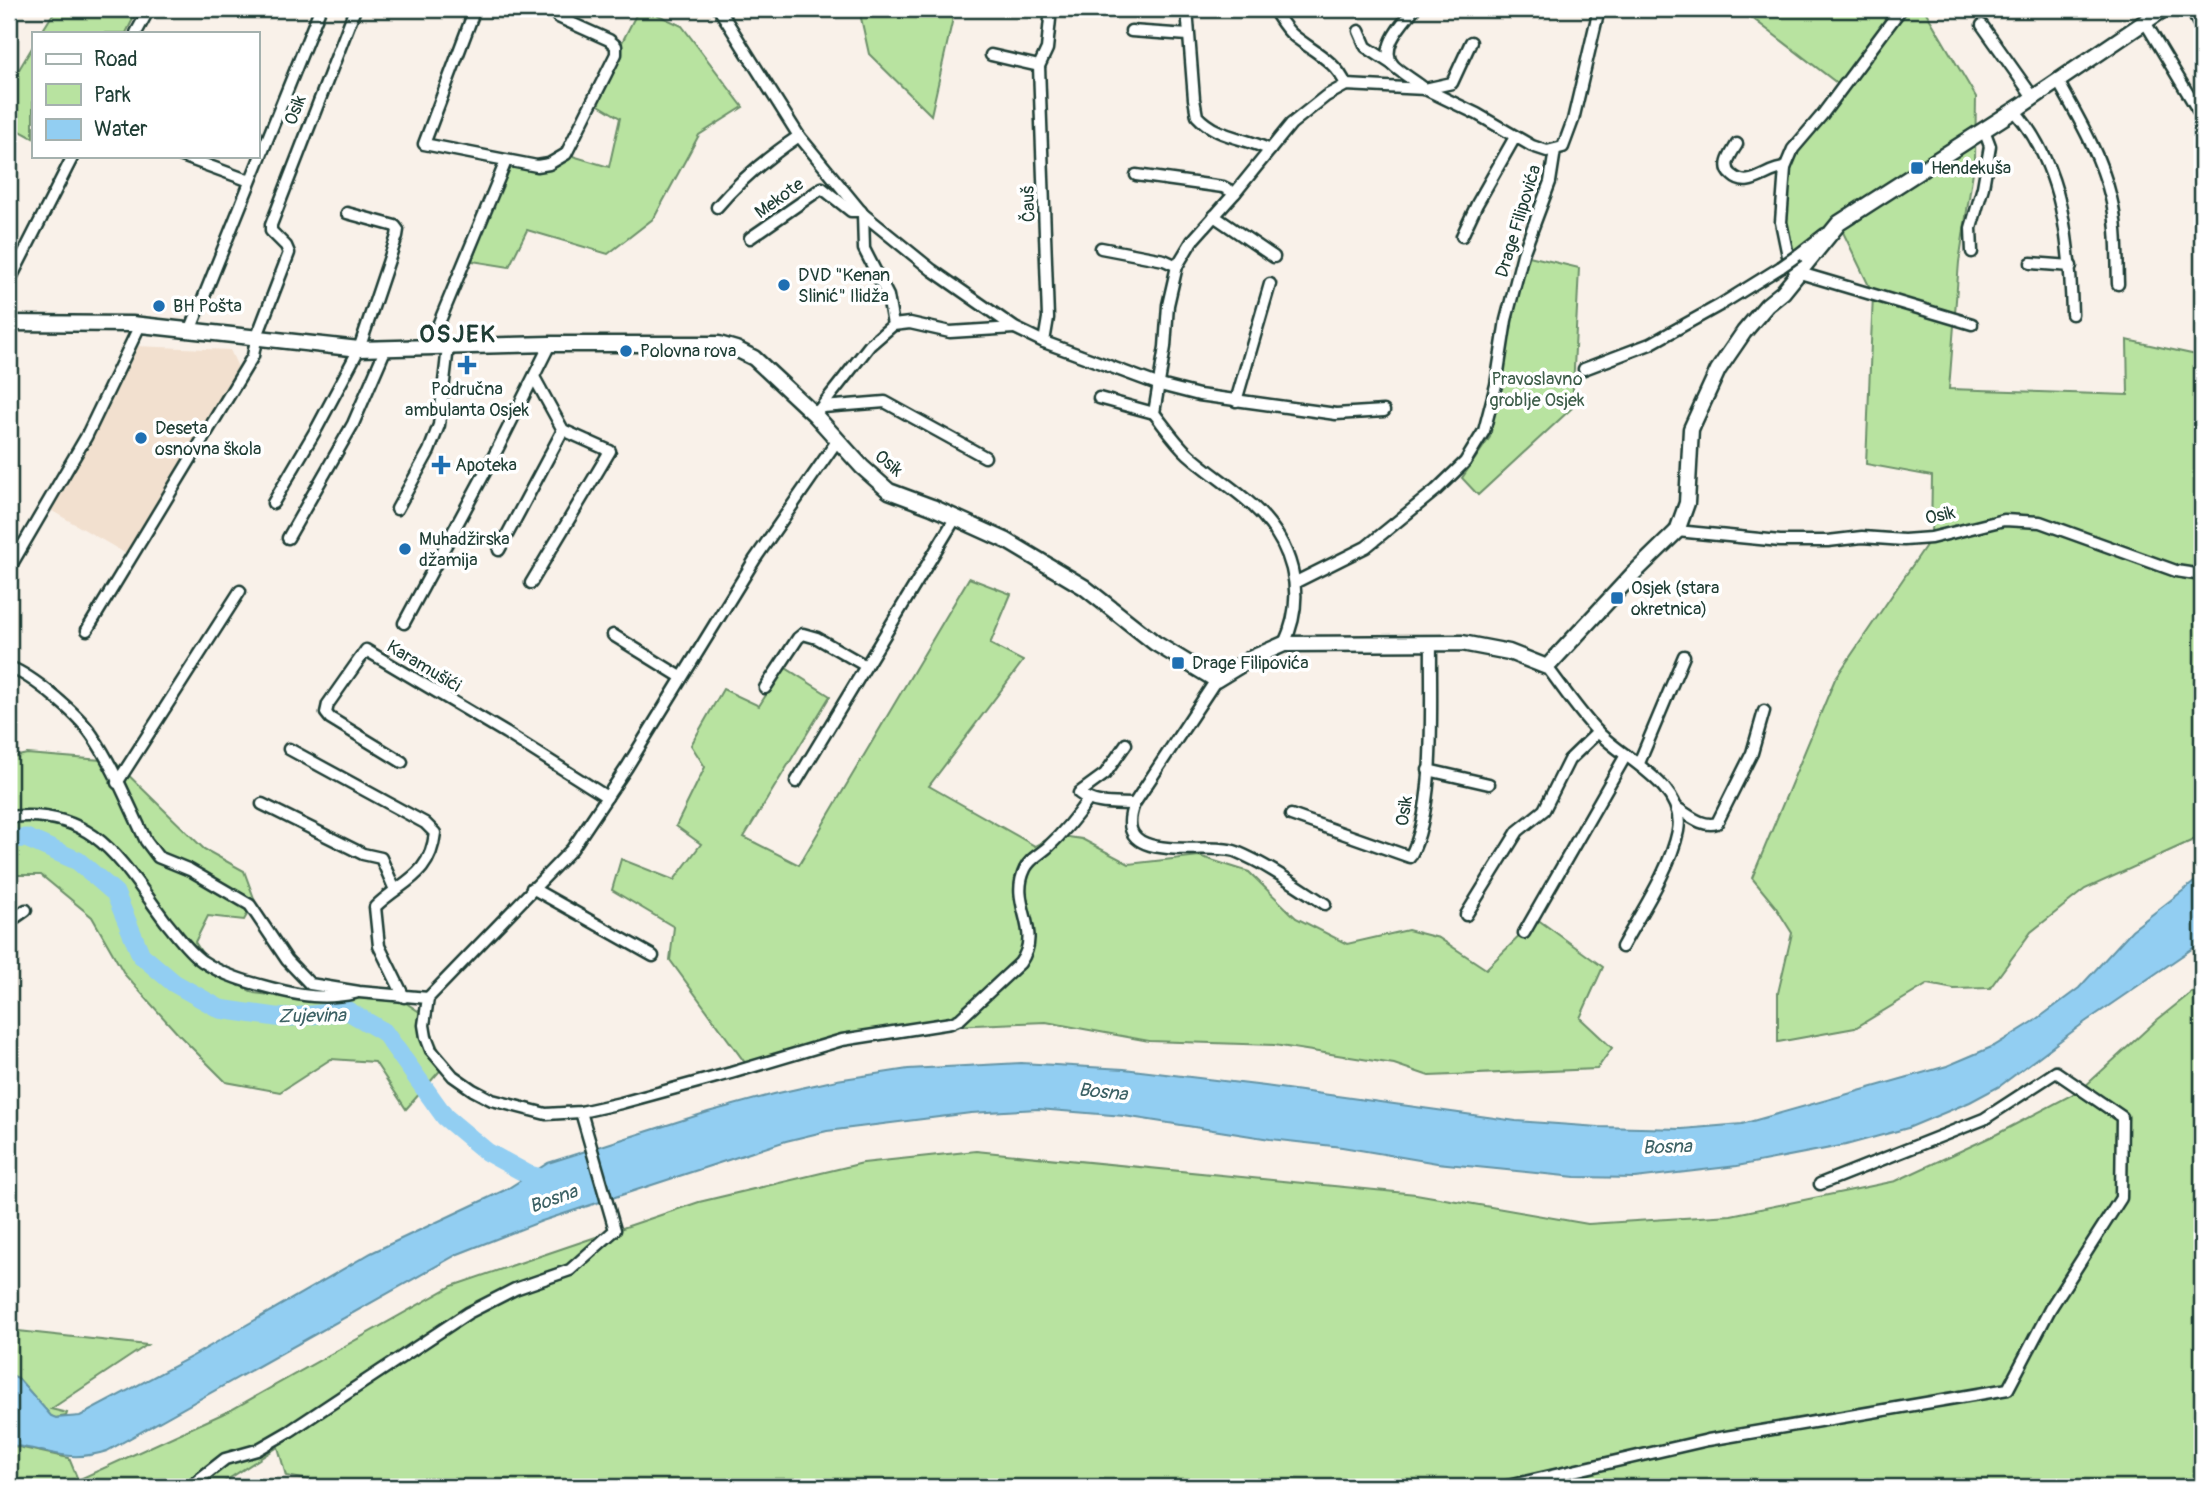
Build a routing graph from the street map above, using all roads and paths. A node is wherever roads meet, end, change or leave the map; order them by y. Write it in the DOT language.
graph roads {
  1 [pos="149,9"];
  2 [pos="320,9"];
  3 [pos="355,9"];
  4 [pos="475,9"];
  5 [pos="719,9"];
  6 [pos="1051,9"];
  7 [pos="1188,9"];
  8 [pos="1414,9"];
  9 [pos="1599,9"];
  10 [pos="1901,9"];
  11 [pos="2164,9"];
  12 [pos="2192,9"];
  13 [pos="1274,10"];
  14 [pos="558,17"];
  15 [pos="2145,22"];
  16 [pos="1982,25"];
  17 [pos="2202,30"];
  18 [pos="1131,31"];
  19 [pos="1359,31"];
  20 [pos="137,32"];
  21 [pos="1188,35"];
  22 [pos="1471,42"];
  23 [pos="991,55"];
  24 [pos="1392,64"];
  25 [pos="1039,65"];
  26 [pos="2058,81"];
  27 [pos="1346,85"];
  28 [pos="1425,89"];
  29 [pos="2033,97"];
  30 [pos="2014,110"];
  31 [pos="2202,117"];
  32 [pos="1984,130"];
  33 [pos="799,136"];
  34 [pos="1515,136"];
  35 [pos="1737,145"];
  36 [pos="1270,150"];
  37 [pos="1555,150"];
  38 [pos="72,158"];
  39 [pos="188,158"];
  40 [pos="506,161"];
  41 [pos="1785,168"];
  42 [pos="1136,175"];
  43 [pos="250,180"];
  44 [pos="1236,193"];
  45 [pos="717,207"];
  46 [pos="347,213"];
  47 [pos="862,213"];
  48 [pos="1214,216"];
  49 [pos="1839,223"];
  50 [pos="1462,236"];
  51 [pos="750,238"];
  52 [pos="1101,247"];
  53 [pos="1972,251"];
  54 [pos="1274,257"];
  55 [pos="2031,263"];
  56 [pos="1177,266"];
  57 [pos="2071,266"];
  58 [pos="1799,274"];
  59 [pos="9,282"];
  60 [pos="1270,284"];
  61 [pos="2118,284"];
  62 [pos="2072,314"];
  63 [pos="9,323"];
  64 [pos="1972,324"];
  65 [pos="140,325"];
  66 [pos="893,325"];
  67 [pos="1015,328"];
  68 [pos="190,331"];
  69 [pos="256,339"];
  70 [pos="1044,342"];
  71 [pos="550,344"];
  72 [pos="429,347"];
  73 [pos="448,347"];
  74 [pos="359,349"];
  75 [pos="386,350"];
  76 [pos="1584,369"];
  77 [pos="534,377"];
  78 [pos="1160,385"];
  79 [pos="1099,398"];
  80 [pos="1236,401"];
  81 [pos="819,411"];
  82 [pos="1384,411"];
  83 [pos="1154,412"];
  84 [pos="563,430"];
  85 [pos="837,441"];
  86 [pos="985,457"];
  87 [pos="273,503"];
  88 [pos="397,509"];
  89 [pos="956,517"];
  90 [pos="1677,531"];
  91 [pos="288,538"];
  92 [pos="499,550"];
  93 [pos="9,569"];
  94 [pos="2202,575"];
  95 [pos="1296,582"];
  96 [pos="531,583"];
  97 [pos="240,591"];
  98 [pos="404,623"];
  99 [pos="87,630"];
  100 [pos="613,635"];
  101 [pos="1431,642"];
  102 [pos="1284,644"];
  103 [pos="1684,656"];
  104 [pos="866,666"];
  105 [pos="9,667"];
  106 [pos="1547,667"];
  107 [pos="681,677"];
  108 [pos="1216,680"];
  109 [pos="765,688"];
  110 [pos="1764,711"];
  111 [pos="1598,732"];
  112 [pos="1126,744"];
  113 [pos="289,748"];
  114 [pos="1626,754"];
  115 [pos="402,762"];
  116 [pos="1639,763"];
  117 [pos="1428,770"];
  118 [pos="796,782"];
  119 [pos="117,783"];
  120 [pos="1489,784"];
  121 [pos="607,797"];
  122 [pos="1088,800"];
  123 [pos="262,804"];
  124 [pos="1134,804"];
  125 [pos="1677,808"];
  126 [pos="1291,815"];
  127 [pos="9,817"];
  128 [pos="532,888"];
  129 [pos="395,890"];
  130 [pos="1325,904"];
  131 [pos="26,910"];
  132 [pos="1466,915"];
  133 [pos="9,922"];
  134 [pos="1524,933"];
  135 [pos="1622,947"];
  136 [pos="653,956"];
  137 [pos="359,992"];
  138 [pos="404,997"];
  139 [pos="428,998"];
  140 [pos="580,1112"];
  141 [pos="1820,1184"];
  142 [pos="194,1487"];
  143 [pos="1503,1487"];
  1 -- 20 [label="street"];
  2 -- 43 [label="street, Osik"];
  3 -- 69 [label="street, Osik"];
  4 -- 40 [label="street"];
  5 -- 33 [label="street"];
  6 -- 25 [label="street, Čauš"];
  7 -- 21 [label="street"];
  8 -- 24 [label="street"];
  9 -- 37 [label="street, Drage Filipovića"];
  10 -- 41 [label="street"];
  11 -- 15 [label="main road"];
  12 -- 17 [label="street"];
  13 -- 27 [label="street"];
  14 -- 40 [label="street"];
  15 -- 26 [label="main road"];
  15 -- 31 [label="street"];
  16 -- 29 [label="street"];
  18 -- 21 [label="street"];
  19 -- 24 [label="street, Drage Filipovića"];
  21 -- 36 [label="street"];
  22 -- 28 [label="street"];
  23 -- 25 [label="street"];
  24 -- 28 [label="street, Drage Filipovića"];
  25 -- 70 [label="street, Čauš"];
  26 -- 29 [label="main road"];
  26 -- 61 [label="street"];
  27 -- 28 [label="street, Drage Filipovića"];
  27 -- 36 [label="street"];
  28 -- 34 [label="street, Drage Filipovića"];
  29 -- 30 [label="main road"];
  30 -- 32 [label="main road"];
  30 -- 57 [label="street"];
  32 -- 49 [label="main road"];
  32 -- 53 [label="street"];
  33 -- 45 [label="street, Mekote"];
  33 -- 47 [label="street"];
  34 -- 37 [label="street, Drage Filipovića"];
  34 -- 50 [label="street, Drage Filipovića"];
  35 -- 41 [label="street"];
  36 -- 44 [label="street"];
  37 -- 95 [label="street, Drage Filipovića"];
  38 -- 59 [label="street"];
  39 -- 43 [label="street"];
  40 -- 72 [label="street"];
  41 -- 58 [label="street"];
  42 -- 44 [label="street"];
  43 -- 68 [label="street, Osik"];
  44 -- 48 [label="street"];
  46 -- 74 [label="street"];
  47 -- 51 [label="street, Mekote"];
  47 -- 66 [label="street"];
  47 -- 67 [label="street"];
  48 -- 54 [label="street"];
  48 -- 56 [label="street"];
  49 -- 58 [label="main road"];
  49 -- 76 [label="street, bridge"];
  52 -- 56 [label="street"];
  55 -- 57 [label="street"];
  56 -- 78 [label="street"];
  57 -- 62 [label="street"];
  58 -- 64 [label="street"];
  58 -- 90 [label="main road"];
  60 -- 80 [label="street"];
  63 -- 65 [label="main road, Osik"];
  65 -- 68 [label="main road, Osik"];
  65 -- 93 [label="street"];
  66 -- 67 [label="street"];
  66 -- 81 [label="street"];
  67 -- 70 [label="street"];
  68 -- 69 [label="main road, Osik"];
  69 -- 74 [label="main road, Osik"];
  69 -- 99 [label="street, Osik"];
  70 -- 78 [label="street"];
  71 -- 73 [label="main road, Osik"];
  71 -- 77 [label="street"];
  71 -- 81 [label="main road, Osik"];
  72 -- 73 [label="main road, Osik"];
  72 -- 75 [label="main road, Osik"];
  73 -- 88 [label="street"];
  74 -- 75 [label="main road, Osik"];
  74 -- 87 [label="street"];
  75 -- 91 [label="street"];
  77 -- 84 [label="street"];
  77 -- 98 [label="street"];
  78 -- 80 [label="street"];
  78 -- 83 [label="street"];
  79 -- 83 [label="street"];
  80 -- 82 [label="street"];
  81 -- 85 [label="main road, Osik"];
  81 -- 86 [label="street"];
  83 -- 95 [label="street"];
  84 -- 92 [label="street"];
  84 -- 96 [label="street"];
  85 -- 89 [label="main road, Osik"];
  85 -- 107 [label="street"];
  89 -- 104 [label="street"];
  89 -- 108 [label="main road, Osik"];
  90 -- 94 [label="street, Osik"];
  90 -- 106 [label="main road"];
  95 -- 102 [label="street"];
  97 -- 119 [label="street"];
  100 -- 107 [label="street"];
  101 -- 102 [label="main road"];
  101 -- 106 [label="main road"];
  101 -- 117 [label="street, Osik"];
  102 -- 108 [label="main road"];
  103 -- 116 [label="street"];
  104 -- 109 [label="street"];
  104 -- 118 [label="street"];
  105 -- 119 [label="street"];
  106 -- 111 [label="street"];
  107 -- 121 [label="street"];
  108 -- 124 [label="street"];
  110 -- 125 [label="street"];
  111 -- 114 [label="street"];
  111 -- 132 [label="street"];
  112 -- 122 [label="street"];
  113 -- 129 [label="street"];
  114 -- 116 [label="street"];
  114 -- 134 [label="street"];
  115 -- 121 [label="street, Karamušići"];
  116 -- 125 [label="street"];
  117 -- 120 [label="street"];
  117 -- 126 [label="street, Osik"];
  119 -- 137 [label="street"];
  121 -- 128 [label="street"];
  122 -- 124 [label="street"];
  122 -- 140 [label="street"];
  123 -- 129 [label="street"];
  124 -- 130 [label="street"];
  125 -- 135 [label="street"];
  127 -- 137 [label="street"];
  128 -- 136 [label="street"];
  128 -- 139 [label="street"];
  129 -- 138 [label="street"];
  131 -- 133 [label="street"];
  137 -- 138 [label="street"];
  138 -- 139 [label="street"];
  139 -- 140 [label="street"];
  140 -- 142 [label="street"];
  141 -- 143 [label="street"];
}
